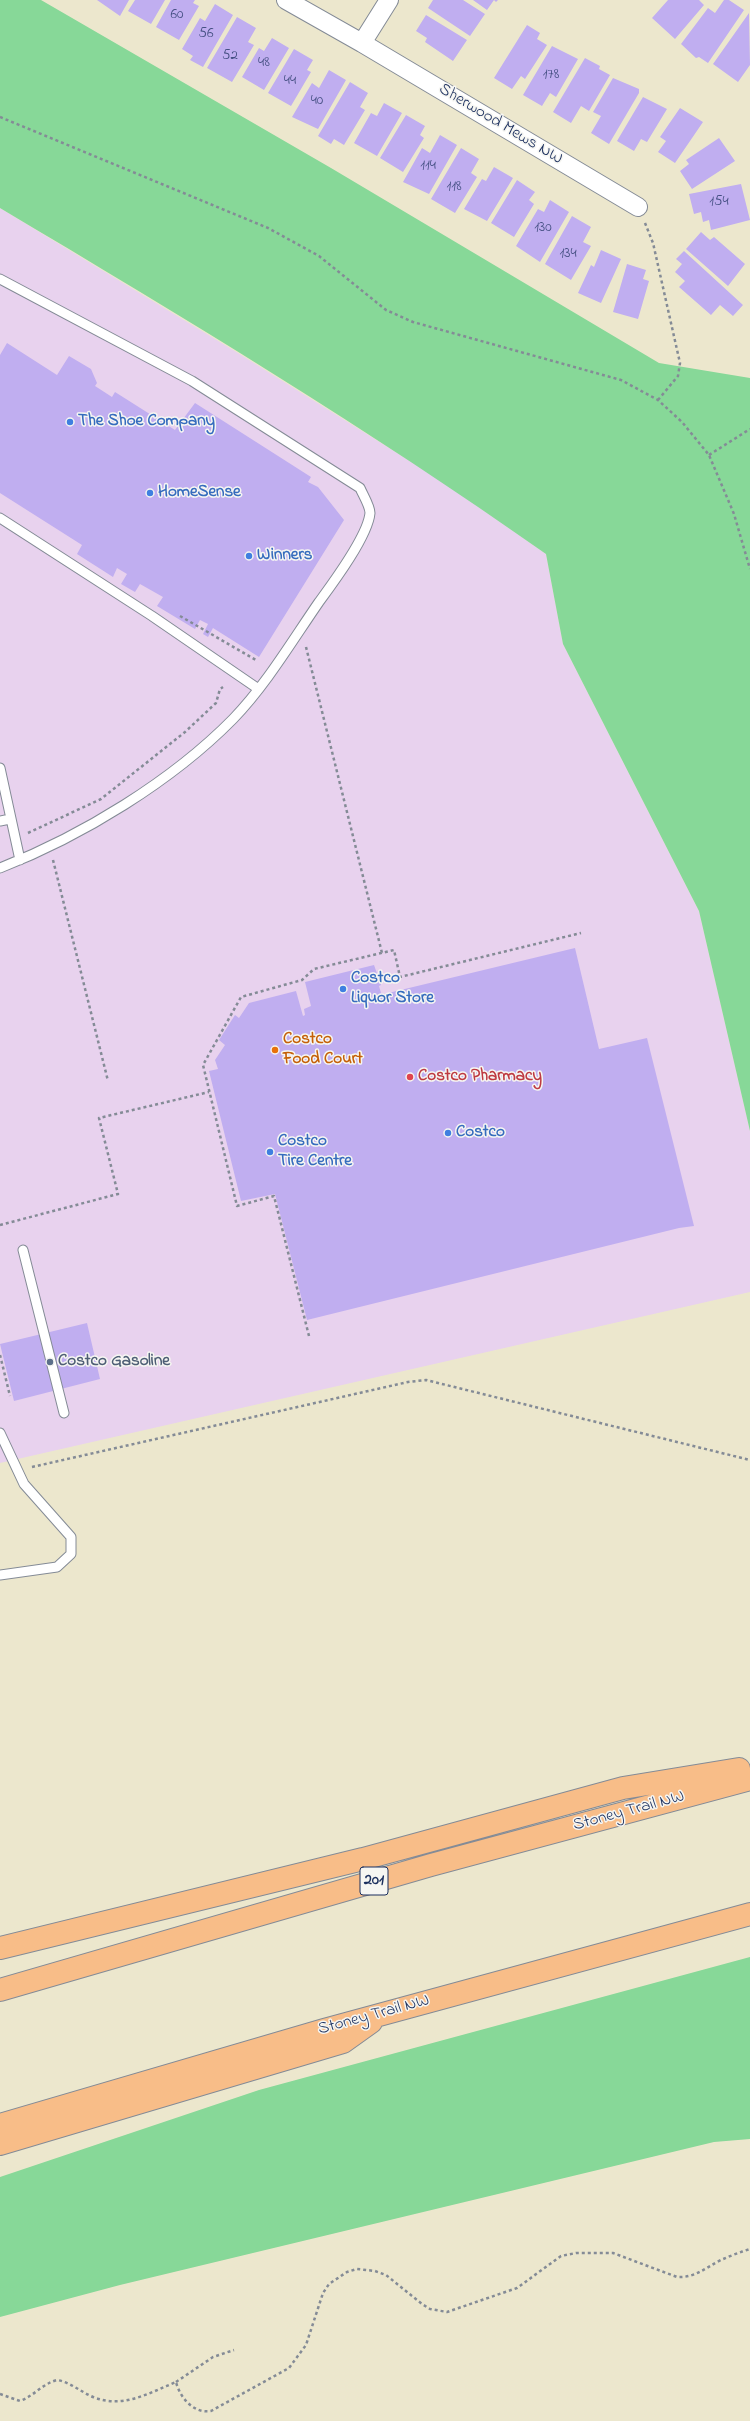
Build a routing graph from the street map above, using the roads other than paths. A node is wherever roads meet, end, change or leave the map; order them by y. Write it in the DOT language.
graph roads {
  1 [pos="286,0"];
  2 [pos="389,0"];
  3 [pos="362,44"];
  4 [pos="638,208"];
  5 [pos="0,279"];
  6 [pos="0,518"];
  7 [pos="257,688"];
  8 [pos="0,768"];
  9 [pos="10,819"];
  10 [pos="0,821"];
  11 [pos="20,860"];
  12 [pos="0,868"];
  13 [pos="23,1250"];
  14 [pos="64,1413"];
  15 [pos="0,1432"];
  16 [pos="0,1574"];
  17 [pos="750,1767"];
  18 [pos="750,1779"];
  19 [pos="750,1914"];
  20 [pos="0,1948"];
  21 [pos="0,1990"];
  22 [pos="382,2014"];
  23 [pos="0,2125"];
  24 [pos="0,2144"];
  1 -- 3 [label="street, Sherwood Mews NW"];
  2 -- 3 [label="street"];
  3 -- 4 [label="street, Sherwood Mews NW"];
  5 -- 7 [label="lane"];
  6 -- 7 [label="lane"];
  7 -- 11 [label="lane"];
  8 -- 9 [label="lane"];
  9 -- 10 [label="lane"];
  9 -- 11 [label="lane"];
  11 -- 12 [label="lane"];
  13 -- 14 [label="lane"];
  15 -- 16 [label="lane"];
  17 -- 20 [label="highway"];
  18 -- 21 [label="highway, Stoney Trail NW / 201"];
  19 -- 22 [label="highway, Stoney Trail NW"];
  22 -- 23 [label="highway, Stoney Trail NW"];
  22 -- 24 [label="highway"];
}
